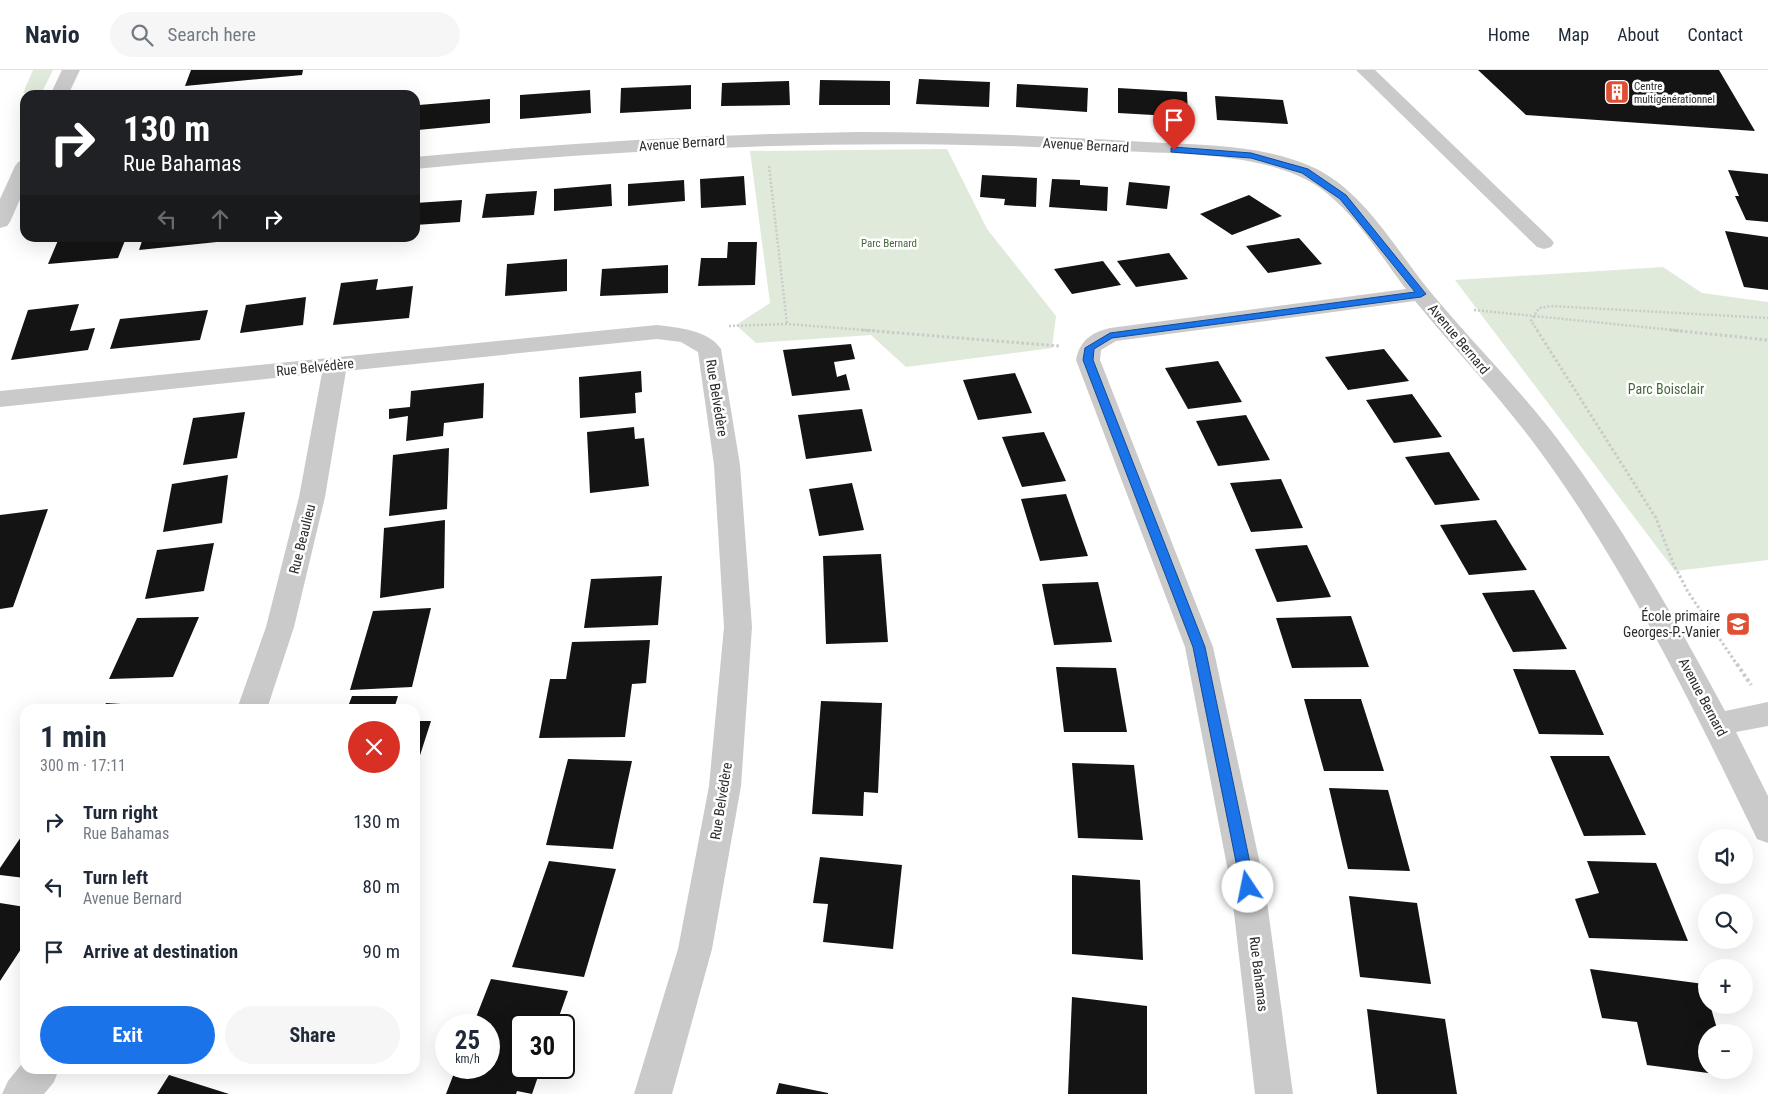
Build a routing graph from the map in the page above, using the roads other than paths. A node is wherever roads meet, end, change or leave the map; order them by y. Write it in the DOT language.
graph roads {
  1 [pos="71,70"];
  2 [pos="1366,70"];
  3 [pos="61,90"];
  4 [pos="420,163"];
  5 [pos="20,181"];
  6 [pos="11,209"];
  7 [pos="1544,243"];
  8 [pos="1421,294"];
  9 [pos="335,365"];
  10 [pos="0,399"];
  11 [pos="254,704"];
  12 [pos="1768,714"];
  13 [pos="1718,724"];
  14 [pos="1768,829"];
  15 [pos="37,1074"];
  16 [pos="21,1094"];
  17 [pos="652,1094"];
  18 [pos="1274,1094"];
  1 -- 3 [label="street"];
  2 -- 7 [label="street"];
  4 -- 8 [label="street, Avenue Bernard"];
  5 -- 6 [label="street"];
  8 -- 13 [label="street, Avenue Bernard"];
  8 -- 18 [label="street, Rue Bahamas"];
  9 -- 10 [label="street, Rue Belvédère"];
  9 -- 11 [label="street, Rue Beaulieu"];
  9 -- 17 [label="street, Rue Belvédère"];
  12 -- 13 [label="street"];
  13 -- 14 [label="street, Avenue Bernard"];
  15 -- 16 [label="street"];
}
